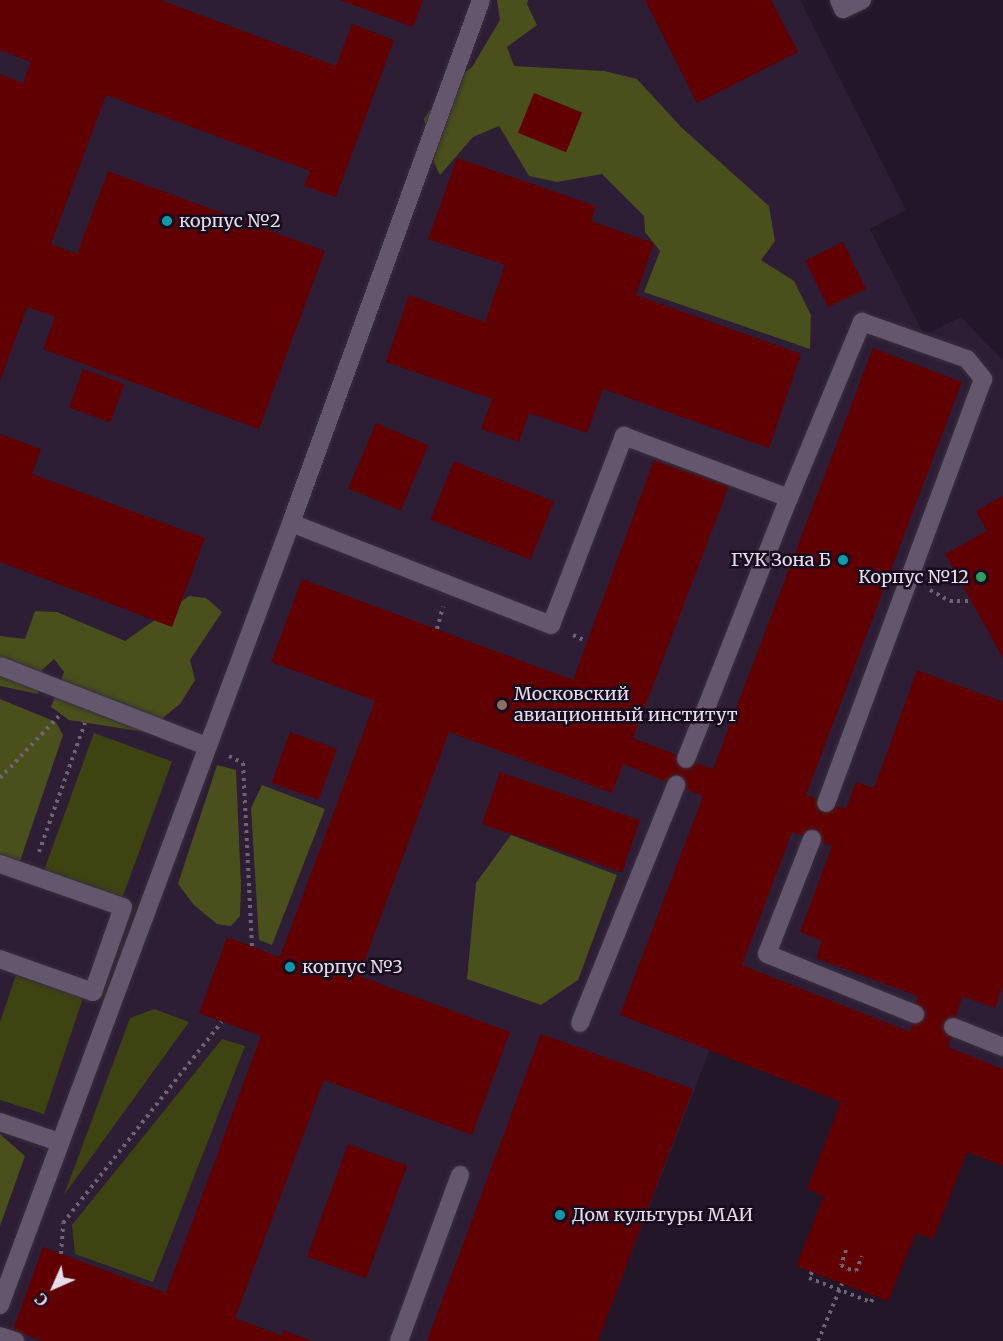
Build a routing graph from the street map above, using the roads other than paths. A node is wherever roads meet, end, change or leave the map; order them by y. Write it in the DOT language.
graph roads {
  1 [pos="481,0"];
  2 [pos="839,0"];
  3 [pos="862,0"];
  4 [pos="789,498"];
  5 [pos="291,523"];
  6 [pos="0,666"];
  7 [pos="206,746"];
  8 [pos="686,759"];
  9 [pos="676,785"];
  10 [pos="826,803"];
  11 [pos="812,839"];
  12 [pos="0,864"];
  13 [pos="0,960"];
  14 [pos="915,1014"];
  15 [pos="580,1023"];
  16 [pos="953,1027"];
  17 [pos="1003,1047"];
  18 [pos="0,1122"];
  19 [pos="60,1142"];
  20 [pos="460,1175"];
  21 [pos="0,1305"];
  22 [pos="0,1336"];
  23 [pos="15,1341"];
  24 [pos="399,1341"];
  1 -- 5 [label="street"];
  2 -- 3 [label="street"];
  4 -- 5 [label="street"];
  4 -- 8 [label="street"];
  4 -- 10 [label="street"];
  5 -- 7 [label="street"];
  6 -- 7 [label="street"];
  7 -- 19 [label="street"];
  9 -- 15 [label="street"];
  11 -- 14 [label="street"];
  12 -- 13 [label="street"];
  16 -- 17 [label="street"];
  18 -- 19 [label="street"];
  19 -- 21 [label="street"];
  20 -- 24 [label="street"];
  22 -- 23 [label="street"];
}
